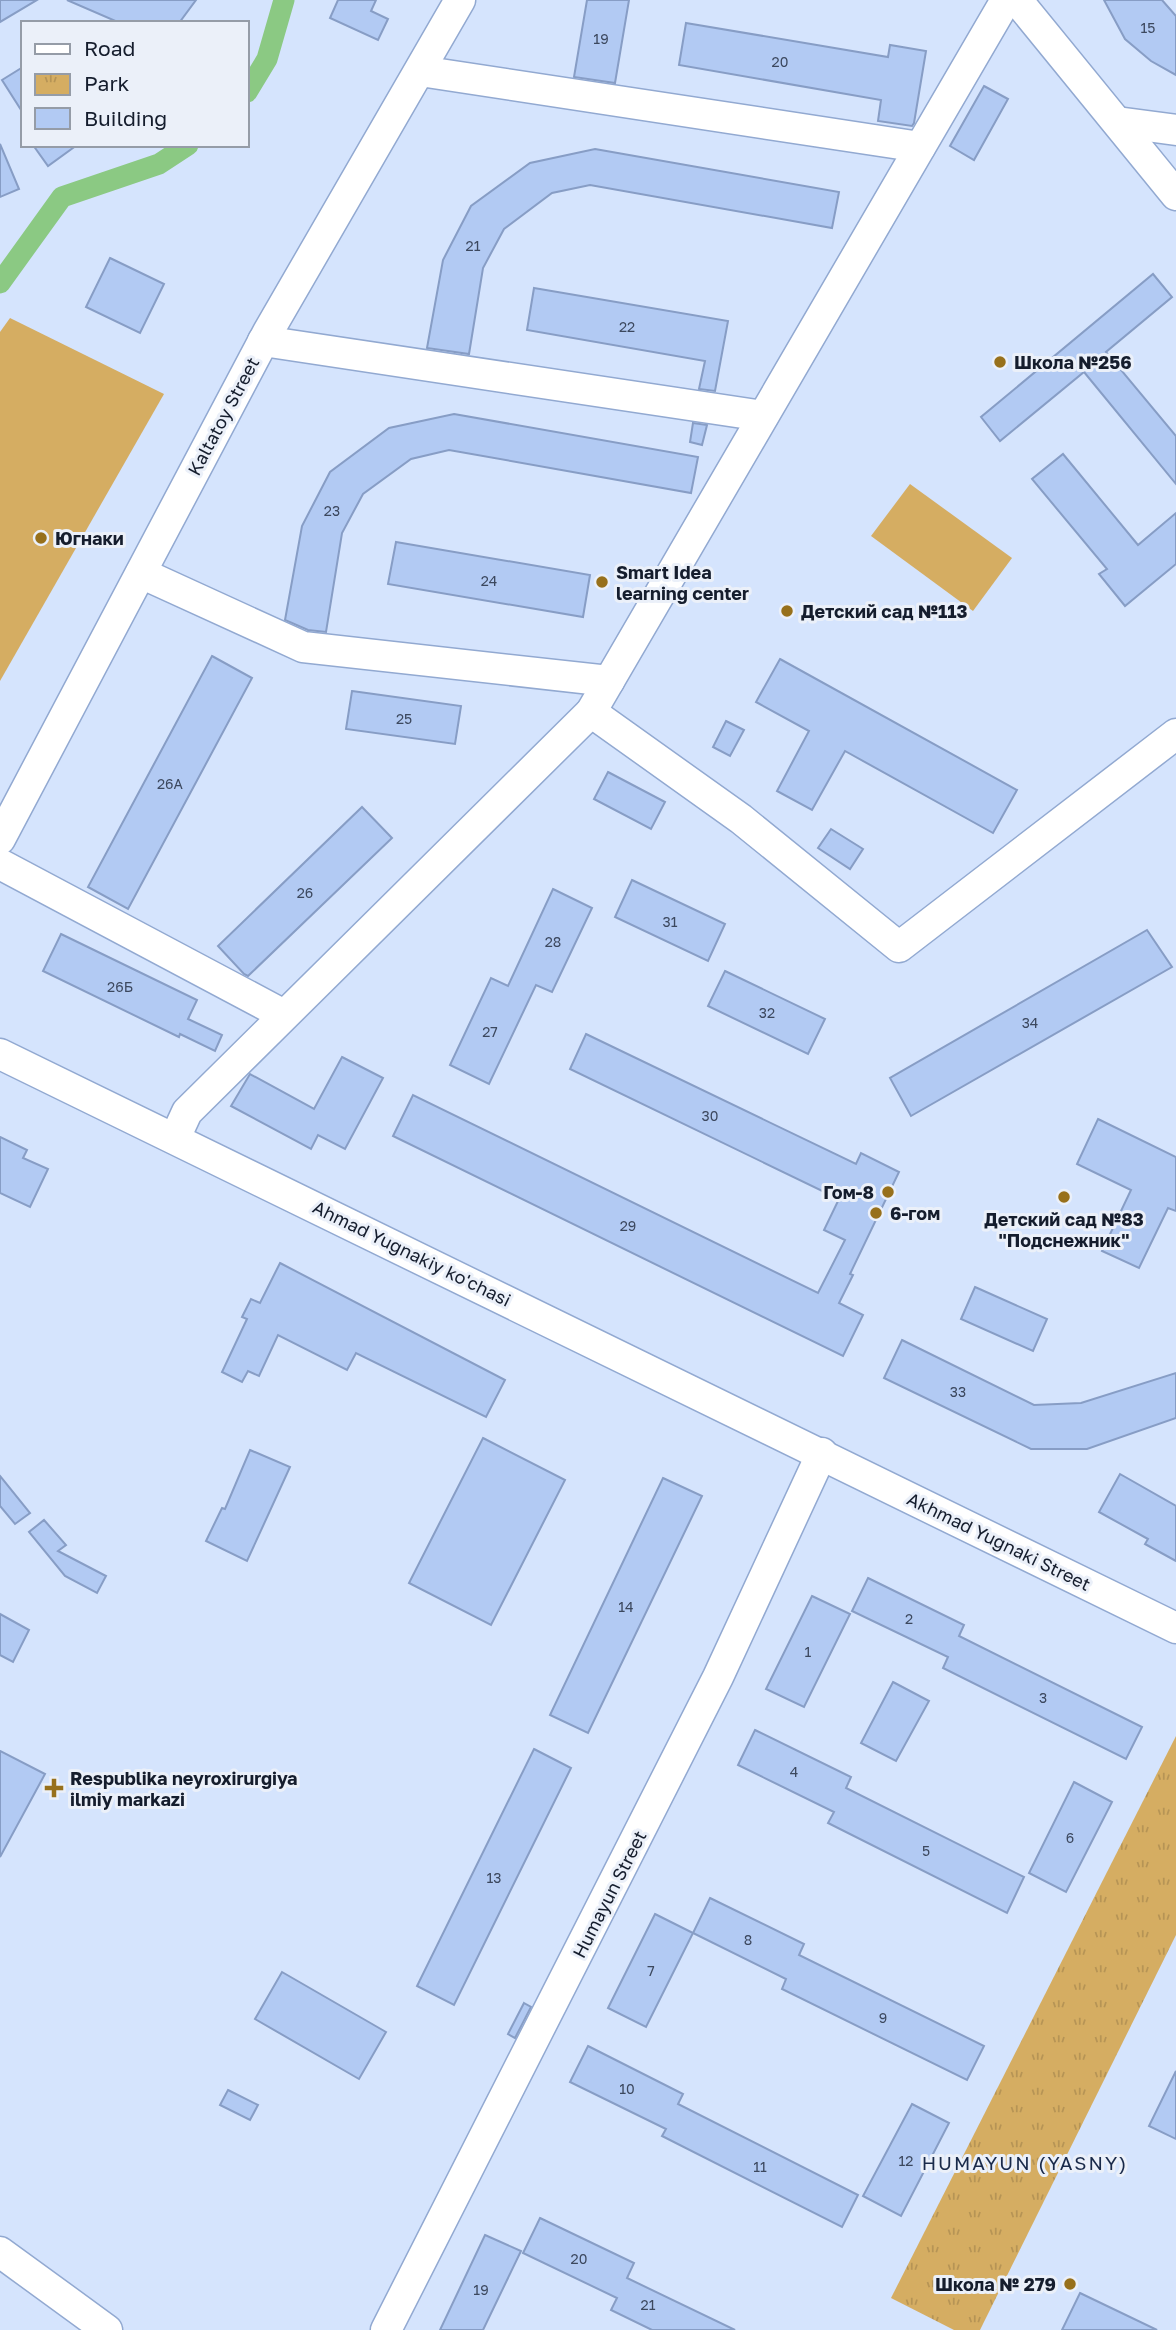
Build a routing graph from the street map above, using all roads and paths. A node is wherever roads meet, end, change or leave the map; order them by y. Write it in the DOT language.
graph roads {
  1 [pos="460,0"];
  2 [pos="1006,0"];
  3 [pos="1017,0"];
  4 [pos="420,71"];
  5 [pos="1116,122"];
  6 [pos="1176,130"];
  7 [pos="920,148"];
  8 [pos="1176,195"];
  9 [pos="263,341"];
  10 [pos="763,416"];
  11 [pos="141,573"];
  12 [pos="609,681"];
  13 [pos="591,712"];
  14 [pos="1176,734"];
  15 [pos="0,839"];
  16 [pos="0,864"];
  17 [pos="284,1015"];
  18 [pos="0,1054"];
  19 [pos="175,1138"];
  20 [pos="822,1453"];
  21 [pos="1176,1628"];
  22 [pos="0,2252"];
  23 [pos="107,2330"];
  24 [pos="386,2330"];
  1 -- 4 [label="street, Kaltatoy Street"];
  2 -- 7 [label="street"];
  3 -- 5 [label="street"];
  4 -- 7 [label="street"];
  4 -- 9 [label="street, Kaltatoy Street"];
  5 -- 6 [label="street"];
  5 -- 8 [label="street"];
  7 -- 10 [label="street"];
  9 -- 10 [label="street"];
  9 -- 11 [label="street, Kaltatoy Street"];
  10 -- 12 [label="street"];
  11 -- 12 [label="street"];
  11 -- 15 [label="street, Kaltatoy Street"];
  12 -- 13 [label="street"];
  13 -- 14 [label="street"];
  13 -- 17 [label="street"];
  16 -- 17 [label="street"];
  17 -- 19 [label="street"];
  18 -- 19 [label="street, Ahmad Yugnakiy ko'chasi"];
  19 -- 20 [label="street, Ahmad Yugnakiy ko'chasi"];
  20 -- 21 [label="street, Akhmad Yugnaki Street"];
  20 -- 24 [label="street, Humayun Street"];
  22 -- 23 [label="street"];
}
